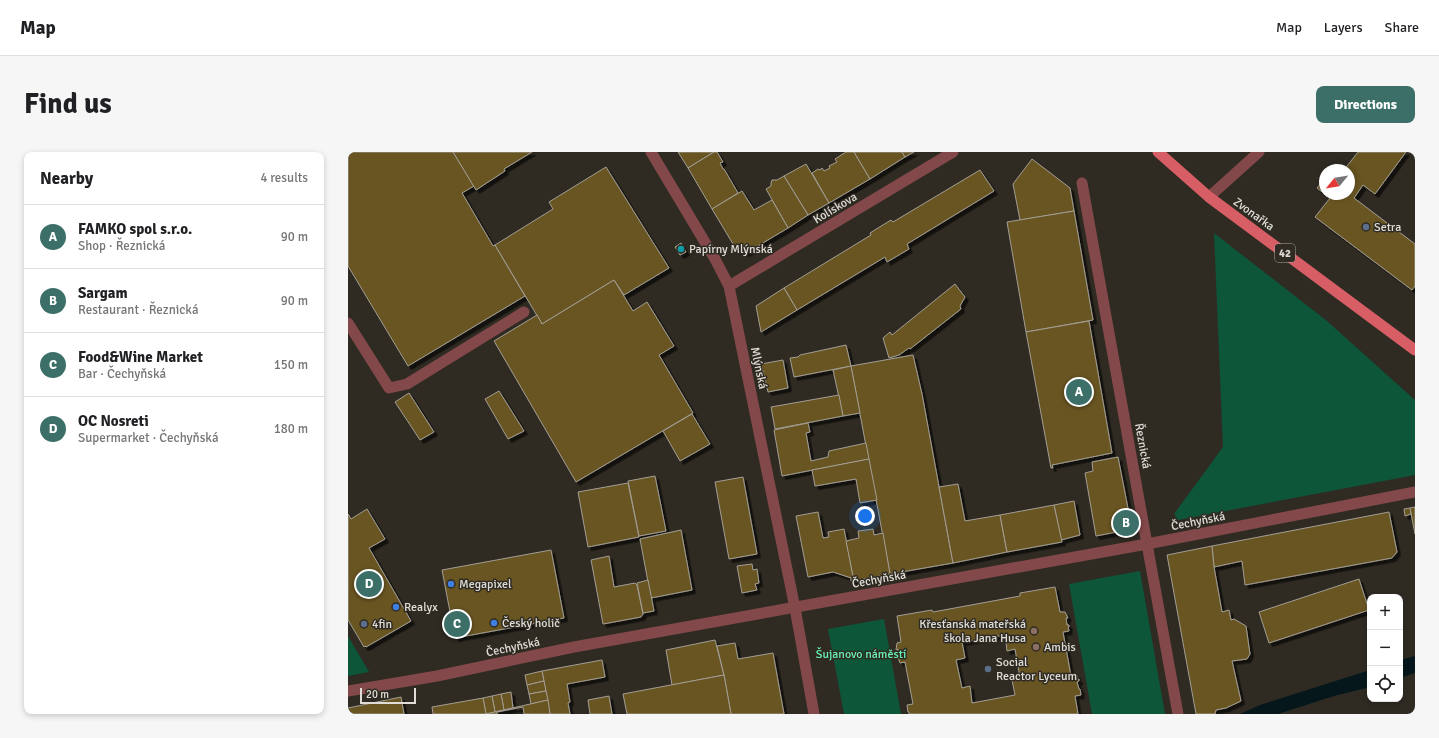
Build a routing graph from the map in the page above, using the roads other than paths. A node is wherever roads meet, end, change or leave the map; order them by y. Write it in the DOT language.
graph roads {
  1 [pos="651,152"];
  2 [pos="954,152"];
  3 [pos="1158,152"];
  4 [pos="1259,152"];
  5 [pos="1082,182"];
  6 [pos="1209,197"];
  7 [pos="729,286"];
  8 [pos="524,312"];
  9 [pos="348,323"];
  10 [pos="1415,350"];
  11 [pos="1415,492"];
  12 [pos="1146,544"];
  13 [pos="795,608"];
  14 [pos="348,691"];
  15 [pos="814,714"];
  16 [pos="1178,714"];
  1 -- 7 [label="street, Mlýnská"];
  2 -- 7 [label="street, Kolískova"];
  3 -- 6 [label="main road, Zvonařka / 42"];
  4 -- 6 [label="street"];
  5 -- 12 [label="street, Řeznická"];
  6 -- 10 [label="main road, Zvonařka / 42"];
  7 -- 13 [label="street, Mlýnská"];
  8 -- 9 [label="street"];
  11 -- 12 [label="street, Čechyňská"];
  12 -- 13 [label="street, Čechyňská"];
  12 -- 16 [label="street, Řeznická"];
  13 -- 14 [label="street, Čechyňská"];
  13 -- 15 [label="street"];
}
